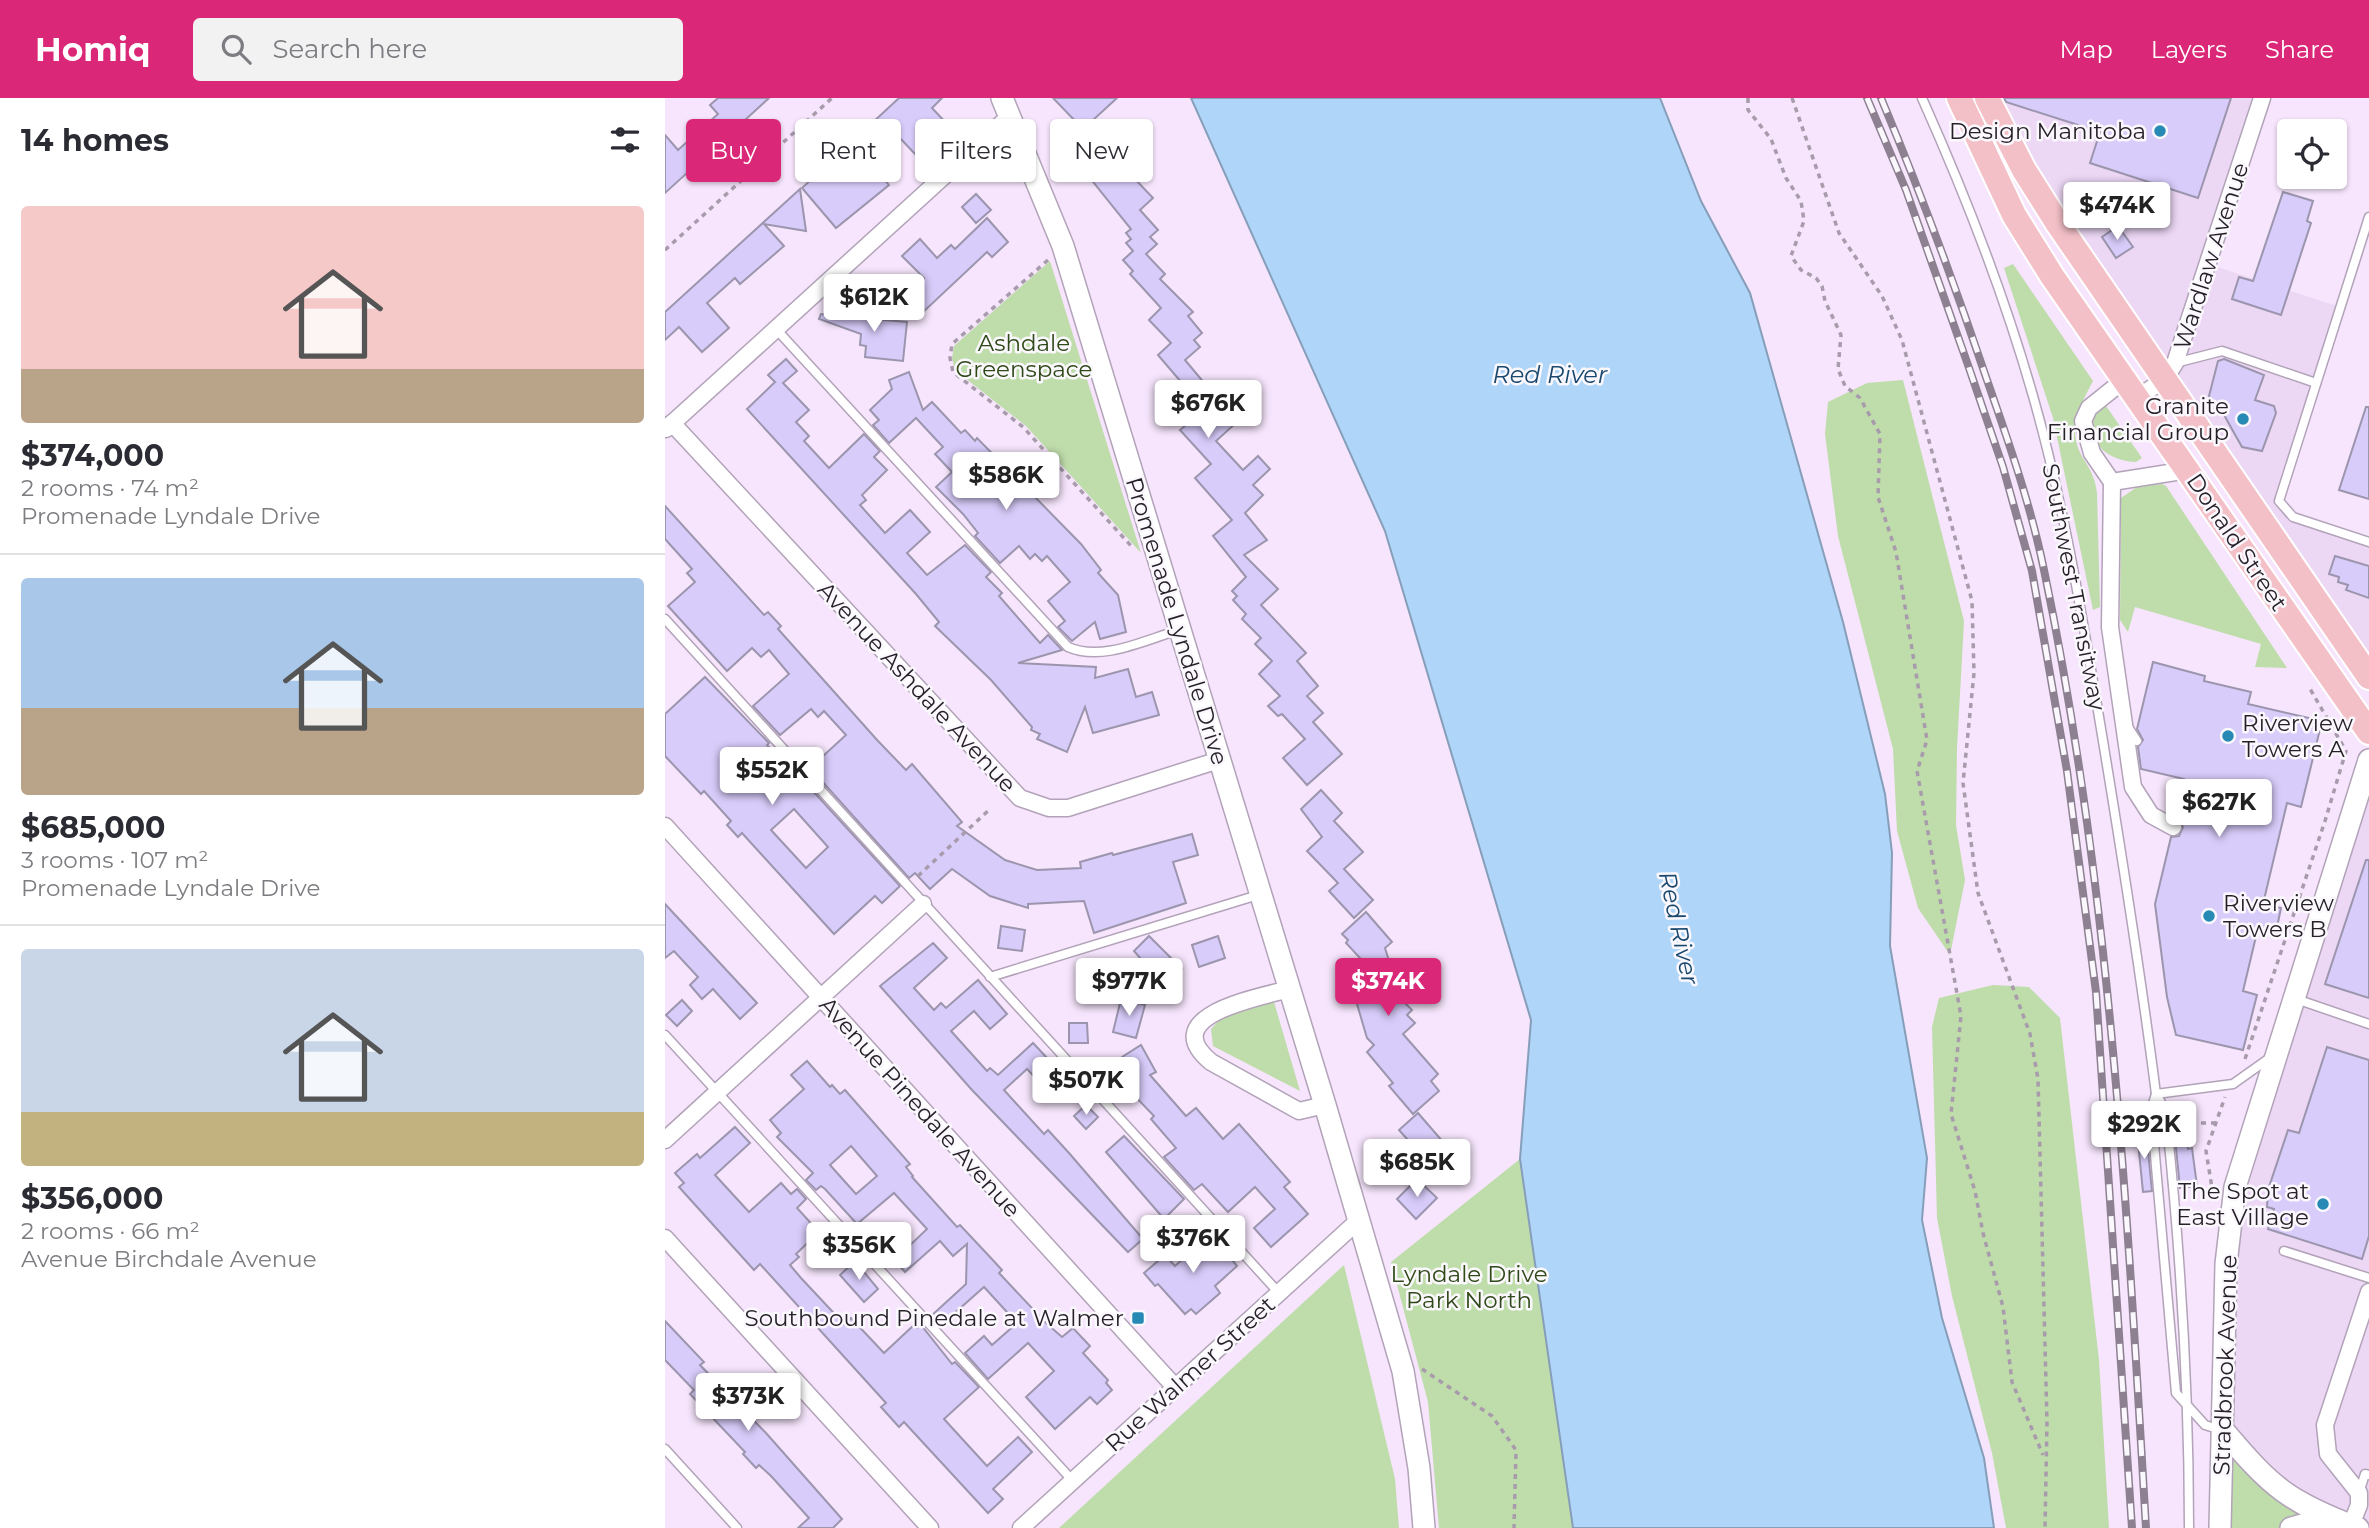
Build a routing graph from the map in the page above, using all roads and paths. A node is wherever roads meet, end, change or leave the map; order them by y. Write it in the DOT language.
graph roads {
  1 [pos="832,98"];
  2 [pos="1748,98"];
  3 [pos="1792,98"];
  4 [pos="1922,98"];
  5 [pos="1959,98"];
  6 [pos="1987,98"];
  7 [pos="2262,98"];
  8 [pos="1007,107"];
  9 [pos="2369,217"];
  10 [pos="1063,246"];
  11 [pos="665,250"];
  12 [pos="776,329"];
  13 [pos="2170,371"];
  14 [pos="2316,383"];
  15 [pos="2131,389"];
  16 [pos="669,427"];
  17 [pos="2188,470"];
  18 [pos="2112,482"];
  19 [pos="2369,542"];
  20 [pos="1139,554"];
  21 [pos="665,619"];
  22 [pos="1179,631"];
  23 [pos="2369,677"];
  24 [pos="2123,719"];
  25 [pos="2369,732"];
  26 [pos="2137,741"];
  27 [pos="2346,751"];
  28 [pos="1219,760"];
  29 [pos="2369,760"];
  30 [pos="990,808"];
  31 [pos="665,826"];
  32 [pos="2173,827"];
  33 [pos="907,886"];
  34 [pos="1261,894"];
  35 [pos="923,904"];
  36 [pos="990,977"];
  37 [pos="1289,989"];
  38 [pos="820,998"];
  39 [pos="2294,998"];
  40 [pos="2369,1024"];
  41 [pos="665,1035"];
  42 [pos="2276,1053"];
  43 [pos="2247,1056"];
  44 [pos="717,1092"];
  45 [pos="2156,1094"];
  46 [pos="1325,1105"];
  47 [pos="2180,1123"];
  48 [pos="2215,1123"];
  49 [pos="665,1140"];
  50 [pos="1359,1220"];
  51 [pos="665,1238"];
  52 [pos="2284,1251"];
  53 [pos="2369,1279"];
  54 [pos="2369,1292"];
  55 [pos="1279,1293"];
  56 [pos="1403,1371"];
  57 [pos="1175,1387"];
  58 [pos="2189,1411"];
  59 [pos="2224,1431"];
  60 [pos="665,1449"];
  61 [pos="2044,1457"];
  62 [pos="2369,1475"];
  63 [pos="1073,1481"];
  64 [pos="2359,1493"];
  65 [pos="2327,1518"];
  66 [pos="2355,1527"];
  67 [pos="737,1528"];
  68 [pos="930,1528"];
  69 [pos="1021,1528"];
  70 [pos="1424,1528"];
  71 [pos="1514,1528"];
  72 [pos="2045,1528"];
  73 [pos="2189,1528"];
  74 [pos="2220,1528"];
  75 [pos="2291,1528"];
  1 -- 11 [label="path"];
  2 -- 61 [label="path"];
  3 -- 61 [label="path"];
  4 -- 45 [label="lane, Southwest Transitway"];
  5 -- 15 [label="main road, Donald Street"];
  6 -- 13 [label="main road, Donald Street"];
  7 -- 13 [label="street, Wardlaw Avenue"];
  8 -- 10 [label="street, Promenade Lyndale Drive"];
  8 -- 12 [label="street"];
  9 -- 14 [label="lane"];
  10 -- 20 [label="path"];
  10 -- 22 [label="street, Promenade Lyndale Drive"];
  12 -- 16 [label="street"];
  12 -- 22 [label="lane"];
  13 -- 14 [label="lane"];
  13 -- 15 [label="street, Wardlaw Avenue"];
  13 -- 23 [label="main road, Donald Street"];
  14 -- 19 [label="lane"];
  15 -- 17 [label="main road, Donald Street"];
  15 -- 18 [label="street, Wardlaw Avenue"];
  16 -- 28 [label="street, Avenue Ashdale Avenue"];
  17 -- 18 [label="street"];
  17 -- 25 [label="main road, Donald Street"];
  18 -- 24 [label="street"];
  21 -- 33 [label="lane"];
  22 -- 28 [label="street, Promenade Lyndale Drive"];
  24 -- 26 [label="lane"];
  24 -- 32 [label="street"];
  27 -- 43 [label="path"];
  28 -- 34 [label="street, Promenade Lyndale Drive"];
  29 -- 39 [label="street, Stradbrook Avenue"];
  30 -- 33 [label="path"];
  31 -- 38 [label="street, Avenue Pinedale Avenue"];
  33 -- 35 [label="lane"];
  34 -- 36 [label="lane"];
  34 -- 37 [label="street, Promenade Lyndale Drive"];
  35 -- 36 [label="lane"];
  35 -- 38 [label="street"];
  36 -- 55 [label="lane"];
  37 -- 46 [label="street, Promenade Lyndale Drive"];
  37 -- 46 [label="street"];
  38 -- 44 [label="street"];
  38 -- 57 [label="street, Avenue Pinedale Avenue"];
  39 -- 40 [label="lane"];
  39 -- 42 [label="street, Stradbrook Avenue"];
  41 -- 44 [label="lane"];
  42 -- 45 [label="lane"];
  42 -- 59 [label="street, Stradbrook Avenue"];
  44 -- 49 [label="street"];
  44 -- 63 [label="lane"];
  45 -- 58 [label="lane, Southwest Transitway"];
  45 -- 58 [label="lane, Southwest Transitway"];
  46 -- 50 [label="street, Promenade Lyndale Drive"];
  47 -- 48 [label="path"];
  50 -- 55 [label="street, Rue Walmer Street"];
  50 -- 56 [label="street, Promenade Lyndale Drive"];
  51 -- 68 [label="street"];
  52 -- 53 [label="lane"];
  54 -- 64 [label="street"];
  55 -- 57 [label="street, Rue Walmer Street"];
  56 -- 70 [label="street, Promenade Lyndale Drive"];
  56 -- 71 [label="path"];
  57 -- 63 [label="street, Rue Walmer Street"];
  58 -- 59 [label="lane"];
  58 -- 73 [label="lane, Southwest Transitway"];
  59 -- 65 [label="street"];
  59 -- 74 [label="street, Stradbrook Avenue"];
  60 -- 67 [label="lane"];
  61 -- 72 [label="path"];
  62 -- 64 [label="lane"];
  63 -- 69 [label="street, Rue Walmer Street"];
  64 -- 66 [label="street"];
  65 -- 66 [label="street"];
  65 -- 75 [label="street"];
}
